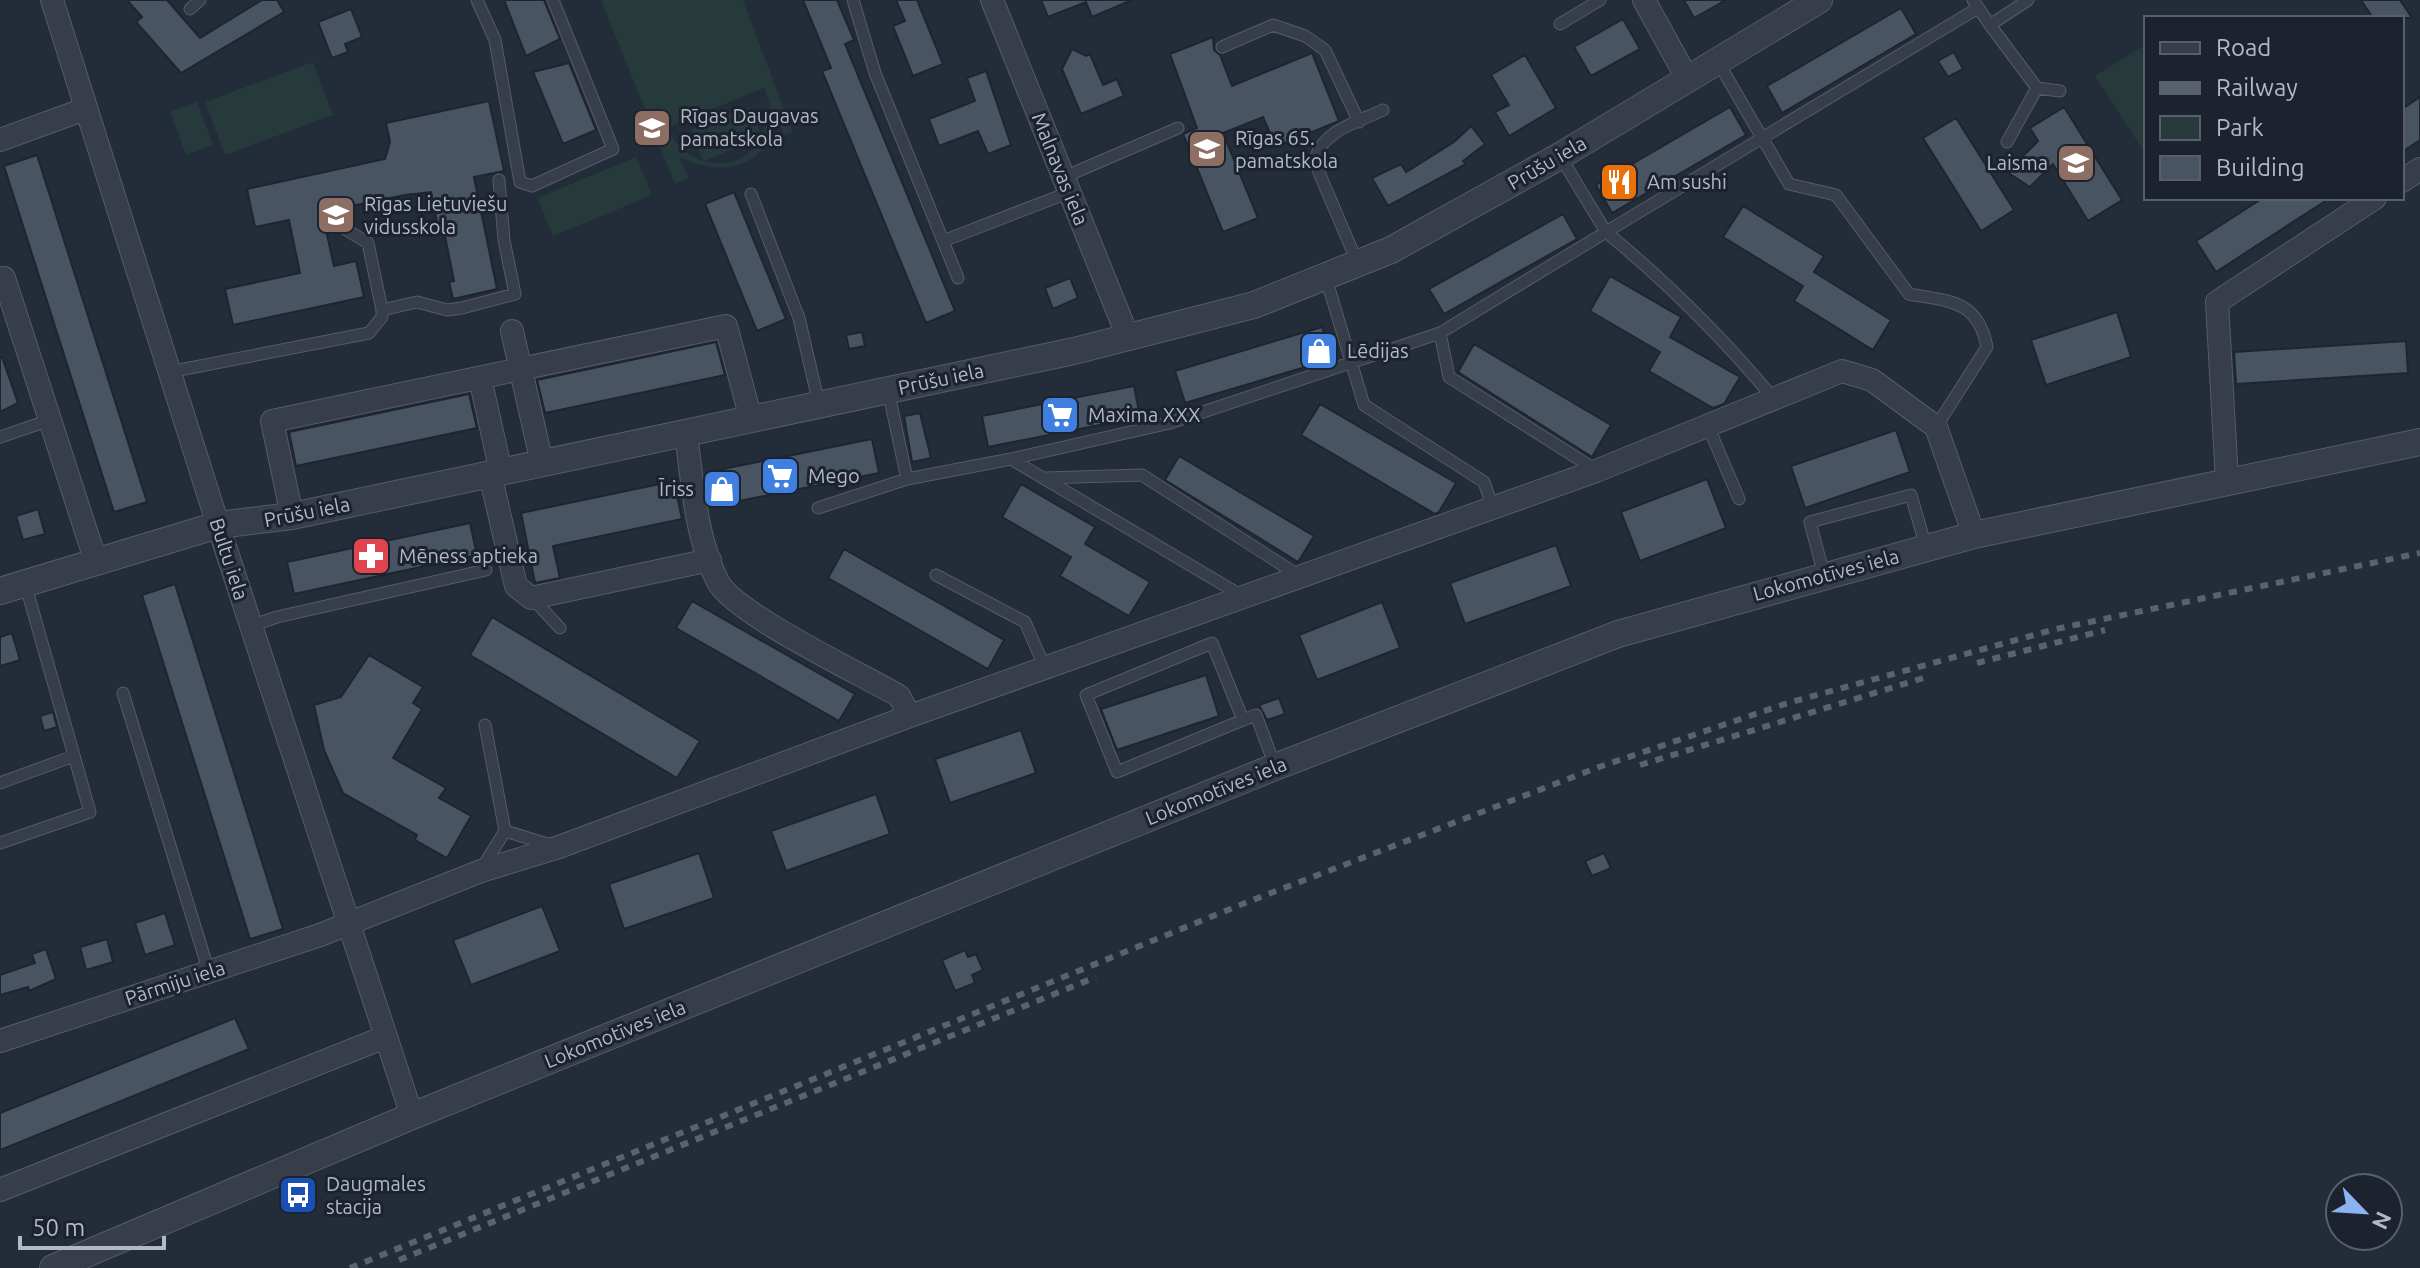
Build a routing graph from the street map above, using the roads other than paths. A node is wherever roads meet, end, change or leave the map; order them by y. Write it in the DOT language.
graph roads {
  1 [pos="52,0"];
  2 [pos="200,0"];
  3 [pos="477,0"];
  4 [pos="553,0"];
  5 [pos="853,0"];
  6 [pos="992,0"];
  7 [pos="1600,0"];
  8 [pos="1644,0"];
  9 [pos="1819,0"];
  10 [pos="2028,0"];
  11 [pos="1975,4"];
  12 [pos="190,9"];
  13 [pos="1560,24"];
  14 [pos="1990,25"];
  15 [pos="1222,47"];
  16 [pos="1718,62"];
  17 [pos="1688,80"];
  18 [pos="2037,88"];
  19 [pos="2060,91"];
  20 [pos="85,109"];
  21 [pos="1383,110"];
  22 [pos="1359,122"];
  23 [pos="1178,128"];
  24 [pos="0,140"];
  25 [pos="1764,140"];
  26 [pos="2007,142"];
  27 [pos="1560,156"];
  28 [pos="499,180"];
  29 [pos="1067,184"];
  30 [pos="751,194"];
  31 [pos="2372,200"];
  32 [pos="335,223"];
  33 [pos="1606,232"];
  34 [pos="943,241"];
  35 [pos="1358,264"];
  36 [pos="4,278"];
  37 [pos="958,278"];
  38 [pos="1326,278"];
  39 [pos="6,301"];
  40 [pos="382,310"];
  41 [pos="512,331"];
  42 [pos="1440,333"];
  43 [pos="1128,337"];
  44 [pos="1354,364"];
  45 [pos="521,369"];
  46 [pos="169,372"];
  47 [pos="480,378"];
  48 [pos="888,390"];
  49 [pos="1774,399"];
  50 [pos="819,404"];
  51 [pos="751,419"];
  52 [pos="50,420"];
  53 [pos="1708,426"];
  54 [pos="1936,427"];
  55 [pos="686,433"];
  56 [pos="0,437"];
  57 [pos="2420,442"];
  58 [pos="1011,459"];
  59 [pos="542,463"];
  60 [pos="1596,471"];
  61 [pos="496,473"];
  62 [pos="1043,478"];
  63 [pos="907,479"];
  64 [pos="2227,481"];
  65 [pos="1739,499"];
  66 [pos="818,508"];
  67 [pos="1493,508"];
  68 [pos="292,516"];
  69 [pos="218,525"];
  70 [pos="1974,535"];
  71 [pos="1926,548"];
  72 [pos="710,560"];
  73 [pos="96,562"];
  74 [pos="486,570"];
  75 [pos="936,575"];
  76 [pos="1824,575"];
  77 [pos="1301,577"];
  78 [pos="12,587"];
  79 [pos="1245,597"];
  80 [pos="531,598"];
  81 [pos="251,626"];
  82 [pos="560,628"];
  83 [pos="1045,668"];
  84 [pos="123,693"];
  85 [pos="910,716"];
  86 [pos="1243,720"];
  87 [pos="485,725"];
  88 [pos="74,756"];
  89 [pos="1275,767"];
  90 [pos="0,783"];
  91 [pos="505,831"];
  92 [pos="0,843"];
  93 [pos="559,847"];
  94 [pos="481,871"];
  95 [pos="348,923"];
  96 [pos="209,972"];
  97 [pos="385,1037"];
  98 [pos="0,1041"];
  99 [pos="412,1116"];
  100 [pos="0,1190"];
  101 [pos="53,1268"];
  1 -- 20 [label="street, Bultu iela"];
  2 -- 12 [label="lane"];
  3 -- 4 [label="lane"];
  5 -- 34 [label="lane"];
  6 -- 29 [label="street, Malnavas iela"];
  7 -- 13 [label="lane"];
  8 -- 17 [label="street"];
  9 -- 16 [label="street, Prūšu iela"];
  10 -- 14 [label="lane"];
  11 -- 14 [label="lane"];
  11 -- 25 [label="lane"];
  14 -- 18 [label="lane"];
  15 -- 22 [label="lane"];
  16 -- 17 [label="street, Prūšu iela"];
  16 -- 25 [label="lane"];
  17 -- 27 [label="street, Prūšu iela"];
  18 -- 19 [label="lane"];
  18 -- 26 [label="lane"];
  20 -- 24 [label="street"];
  20 -- 46 [label="street, Bultu iela"];
  21 -- 22 [label="lane"];
  22 -- 35 [label="lane"];
  23 -- 29 [label="lane"];
  25 -- 33 [label="lane"];
  25 -- 54 [label="lane"];
  27 -- 33 [label="lane"];
  27 -- 35 [label="street, Prūšu iela"];
  28 -- 40 [label="lane"];
  29 -- 34 [label="lane"];
  29 -- 43 [label="street, Malnavas iela"];
  30 -- 50 [label="lane"];
  31 -- 64 [label="street"];
  32 -- 40 [label="lane"];
  33 -- 42 [label="lane"];
  33 -- 49 [label="lane"];
  34 -- 37 [label="lane"];
  35 -- 38 [label="street, Prūšu iela"];
  36 -- 39 [label="street"];
  38 -- 43 [label="street, Prūšu iela"];
  38 -- 44 [label="lane"];
  39 -- 52 [label="street"];
  40 -- 46 [label="lane"];
  41 -- 45 [label="street"];
  42 -- 44 [label="lane"];
  42 -- 60 [label="lane"];
  43 -- 48 [label="street, Prūšu iela"];
  44 -- 58 [label="lane"];
  44 -- 67 [label="lane"];
  45 -- 47 [label="street"];
  45 -- 51 [label="street"];
  45 -- 59 [label="street"];
  46 -- 69 [label="street, Bultu iela"];
  47 -- 61 [label="street"];
  47 -- 68 [label="street"];
  48 -- 50 [label="street, Prūšu iela"];
  48 -- 63 [label="lane"];
  49 -- 53 [label="street, Pārmiju iela"];
  49 -- 54 [label="street, Pārmiju iela"];
  50 -- 51 [label="street, Prūšu iela"];
  51 -- 55 [label="street, Prūšu iela"];
  52 -- 56 [label="lane"];
  52 -- 73 [label="street"];
  53 -- 60 [label="street, Pārmiju iela"];
  53 -- 65 [label="lane"];
  54 -- 70 [label="street"];
  55 -- 59 [label="street, Prūšu iela"];
  55 -- 72 [label="street"];
  57 -- 64 [label="street, Lokomotīves iela"];
  58 -- 62 [label="lane"];
  58 -- 63 [label="lane"];
  59 -- 61 [label="street, Prūšu iela"];
  60 -- 67 [label="street, Pārmiju iela"];
  61 -- 68 [label="street, Prūšu iela"];
  61 -- 80 [label="street"];
  62 -- 77 [label="lane"];
  62 -- 79 [label="lane"];
  63 -- 66 [label="lane"];
  64 -- 70 [label="street, Lokomotīves iela"];
  67 -- 77 [label="street, Pārmiju iela"];
  68 -- 69 [label="street, Prūšu iela"];
  69 -- 73 [label="street, Prūšu iela"];
  69 -- 81 [label="street, Bultu iela"];
  70 -- 71 [label="street, Lokomotīves iela"];
  71 -- 76 [label="street, Lokomotīves iela"];
  71 -- 76 [label="lane"];
  72 -- 80 [label="street"];
  72 -- 85 [label="street"];
  73 -- 78 [label="street, Prūšu iela"];
  74 -- 81 [label="lane"];
  75 -- 83 [label="lane"];
  76 -- 89 [label="street, Lokomotīves iela"];
  77 -- 79 [label="street, Pārmiju iela"];
  78 -- 88 [label="lane"];
  79 -- 83 [label="street, Pārmiju iela"];
  80 -- 82 [label="lane"];
  81 -- 95 [label="street, Bultu iela"];
  83 -- 85 [label="street, Pārmiju iela"];
  84 -- 96 [label="lane"];
  85 -- 93 [label="street, Pārmiju iela"];
  86 -- 86 [label="lane"];
  86 -- 89 [label="lane"];
  87 -- 91 [label="lane"];
  88 -- 90 [label="lane"];
  88 -- 92 [label="lane"];
  89 -- 99 [label="street, Lokomotīves iela"];
  91 -- 93 [label="lane"];
  91 -- 94 [label="lane"];
  93 -- 94 [label="street, Pārmiju iela"];
  94 -- 95 [label="street, Pārmiju iela"];
  95 -- 96 [label="street, Pārmiju iela"];
  95 -- 97 [label="street, Bultu iela"];
  96 -- 98 [label="street, Pārmiju iela"];
  97 -- 99 [label="street, Bultu iela"];
  97 -- 100 [label="street"];
  99 -- 101 [label="street, Lokomotīves iela"];
}
